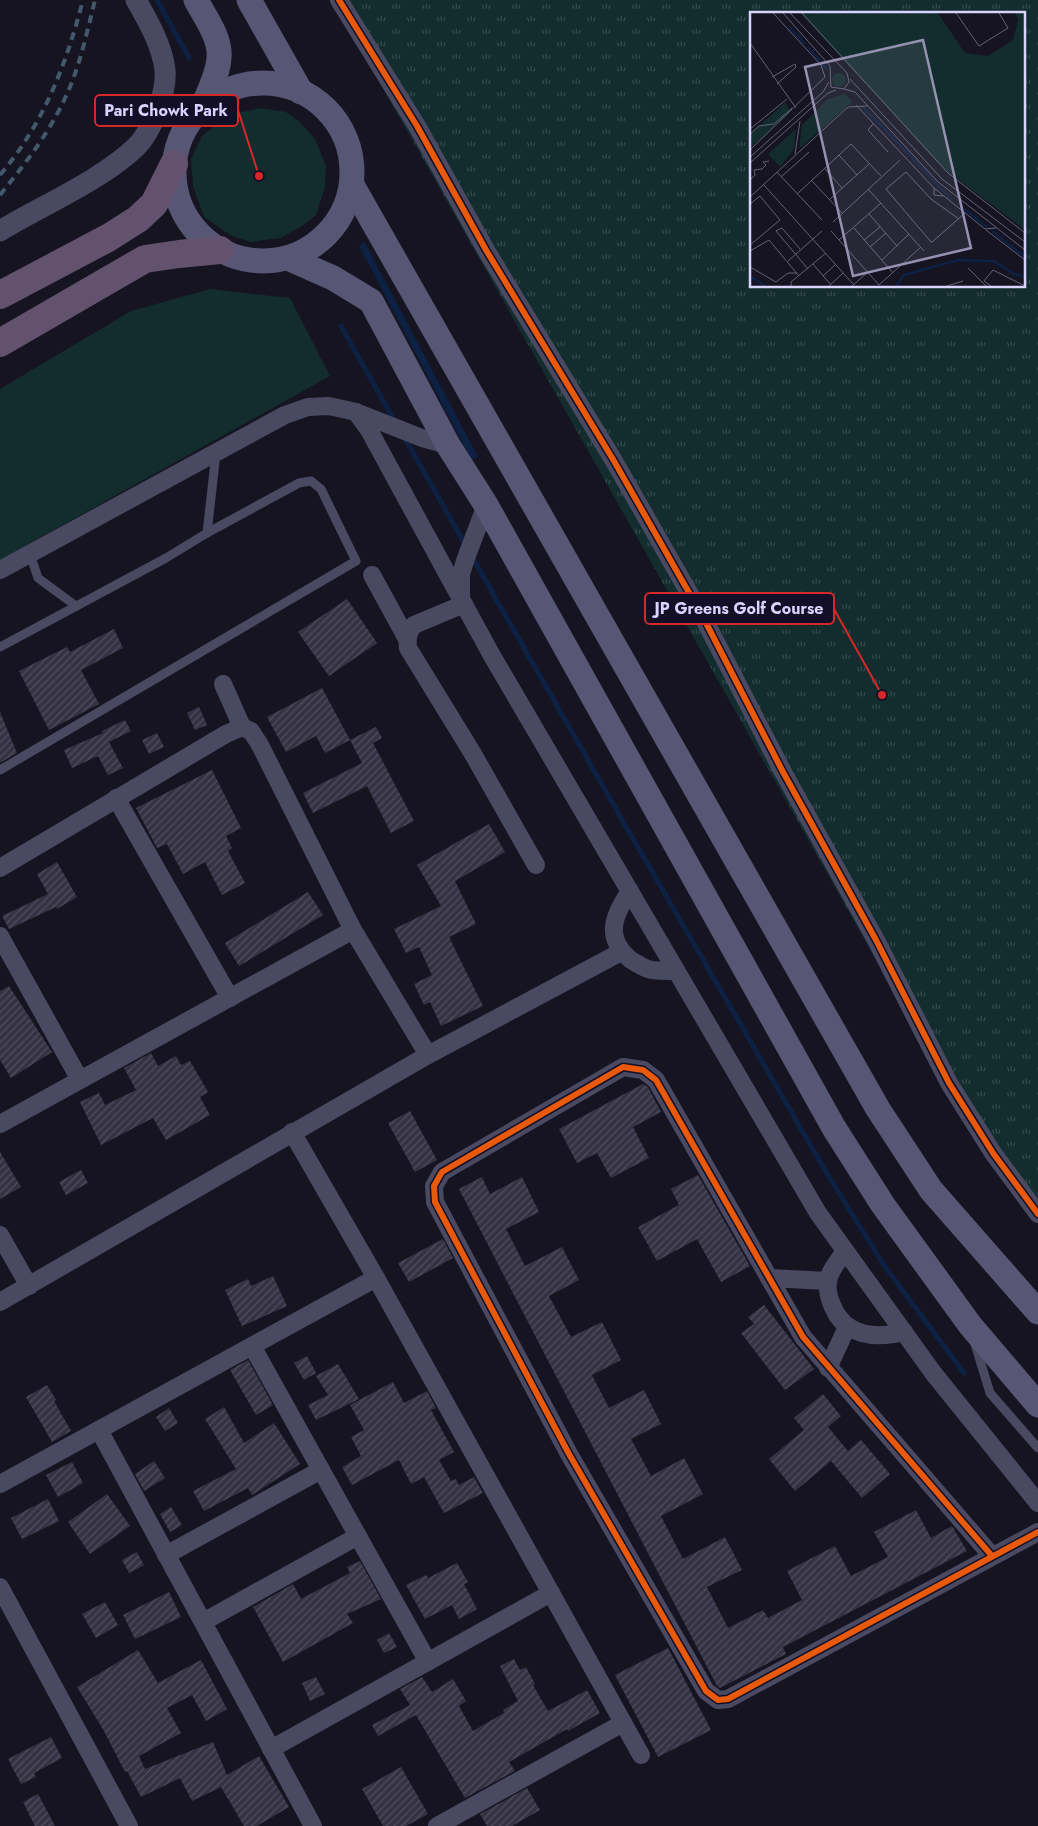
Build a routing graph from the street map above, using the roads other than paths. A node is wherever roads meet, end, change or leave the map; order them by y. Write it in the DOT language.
graph roads {
  1 [pos="136,0"];
  2 [pos="196,0"];
  3 [pos="250,0"];
  4 [pos="338,0"];
  5 [pos="301,92"];
  6 [pos="203,106"];
  7 [pos="174,164"];
  8 [pos="352,185"];
  9 [pos="0,231"];
  10 [pos="220,250"];
  11 [pos="288,258"];
  12 [pos="0,295"];
  13 [pos="0,343"];
  14 [pos="356,412"];
  15 [pos="448,445"];
  16 [pos="216,453"];
  17 [pos="486,505"];
  18 [pos="207,533"];
  19 [pos="30,554"];
  20 [pos="0,570"];
  21 [pos="372,576"];
  22 [pos="462,601"];
  23 [pos="76,606"];
  24 [pos="407,639"];
  25 [pos="0,647"];
  26 [pos="224,684"];
  27 [pos="242,727"];
  28 [pos="0,770"];
  29 [pos="116,798"];
  30 [pos="536,865"];
  31 [pos="0,868"];
  32 [pos="630,891"];
  33 [pos="353,930"];
  34 [pos="0,936"];
  35 [pos="621,952"];
  36 [pos="676,971"];
  37 [pos="230,998"];
  38 [pos="428,1055"];
  39 [pos="80,1080"];
  40 [pos="0,1124"];
  41 [pos="292,1132"];
  42 [pos="1038,1214"];
  43 [pos="0,1235"];
  44 [pos="844,1251"];
  45 [pos="376,1278"];
  46 [pos="769,1278"];
  47 [pos="828,1281"];
  48 [pos="29,1286"];
  49 [pos="0,1302"];
  50 [pos="1038,1312"];
  51 [pos="970,1325"];
  52 [pos="847,1327"];
  53 [pos="904,1332"];
  54 [pos="252,1346"];
  55 [pos="828,1368"];
  56 [pos="1038,1405"];
  57 [pos="99,1430"];
  58 [pos="1038,1448"];
  59 [pos="321,1470"];
  60 [pos="0,1484"];
  61 [pos="1038,1503"];
  62 [pos="1038,1532"];
  63 [pos="358,1536"];
  64 [pos="166,1554"];
  65 [pos="992,1556"];
  66 [pos="0,1587"];
  67 [pos="551,1593"];
  68 [pos="203,1622"];
  69 [pos="428,1662"];
  70 [pos="623,1723"];
  71 [pos="271,1749"];
  72 [pos="641,1755"];
  73 [pos="129,1826"];
  74 [pos="313,1826"];
  75 [pos="437,1826"];
  1 -- 9 [label="street"];
  2 -- 6 [label="main road"];
  3 -- 5 [label="main road"];
  4 -- 42 [label="street"];
  5 -- 6 [label="main road"];
  5 -- 8 [label="main road"];
  6 -- 7 [label="main road"];
  7 -- 10 [label="main road"];
  7 -- 12 [label="highway"];
  8 -- 11 [label="main road"];
  8 -- 50 [label="main road"];
  10 -- 11 [label="main road"];
  10 -- 13 [label="highway"];
  11 -- 15 [label="main road"];
  14 -- 15 [label="street"];
  14 -- 16 [label="street"];
  14 -- 22 [label="street"];
  15 -- 17 [label="main road"];
  16 -- 18 [label="lane"];
  16 -- 19 [label="street"];
  17 -- 22 [label="street"];
  17 -- 51 [label="main road"];
  18 -- 23 [label="lane"];
  18 -- 28 [label="lane"];
  19 -- 20 [label="street"];
  19 -- 23 [label="lane"];
  21 -- 24 [label="street"];
  22 -- 24 [label="street"];
  22 -- 32 [label="street"];
  23 -- 25 [label="lane"];
  24 -- 30 [label="street"];
  26 -- 27 [label="street"];
  27 -- 29 [label="street"];
  27 -- 33 [label="street"];
  29 -- 31 [label="street"];
  29 -- 37 [label="street"];
  32 -- 35 [label="street"];
  32 -- 36 [label="street"];
  33 -- 37 [label="street"];
  33 -- 38 [label="street"];
  34 -- 39 [label="street"];
  35 -- 36 [label="street"];
  35 -- 38 [label="street"];
  36 -- 44 [label="street"];
  37 -- 39 [label="street"];
  38 -- 41 [label="street"];
  39 -- 40 [label="street"];
  41 -- 45 [label="street"];
  41 -- 48 [label="street"];
  43 -- 48 [label="street"];
  44 -- 47 [label="street"];
  44 -- 53 [label="street"];
  45 -- 54 [label="street"];
  45 -- 67 [label="street"];
  46 -- 47 [label="street"];
  46 -- 55 [label="street"];
  46 -- 65 [label="street"];
  47 -- 52 [label="street"];
  48 -- 49 [label="street"];
  51 -- 56 [label="main road"];
  51 -- 58 [label="lane"];
  52 -- 53 [label="street"];
  52 -- 55 [label="street"];
  53 -- 61 [label="street"];
  54 -- 57 [label="street"];
  54 -- 59 [label="street"];
  55 -- 65 [label="street"];
  57 -- 60 [label="street"];
  57 -- 64 [label="street"];
  59 -- 63 [label="street"];
  59 -- 64 [label="street"];
  62 -- 65 [label="street"];
  63 -- 68 [label="street"];
  63 -- 69 [label="street"];
  64 -- 68 [label="street"];
  66 -- 73 [label="street"];
  67 -- 69 [label="street"];
  67 -- 70 [label="street"];
  68 -- 71 [label="street"];
  69 -- 71 [label="street"];
  70 -- 72 [label="street"];
  70 -- 75 [label="street"];
  71 -- 74 [label="street"];
}
